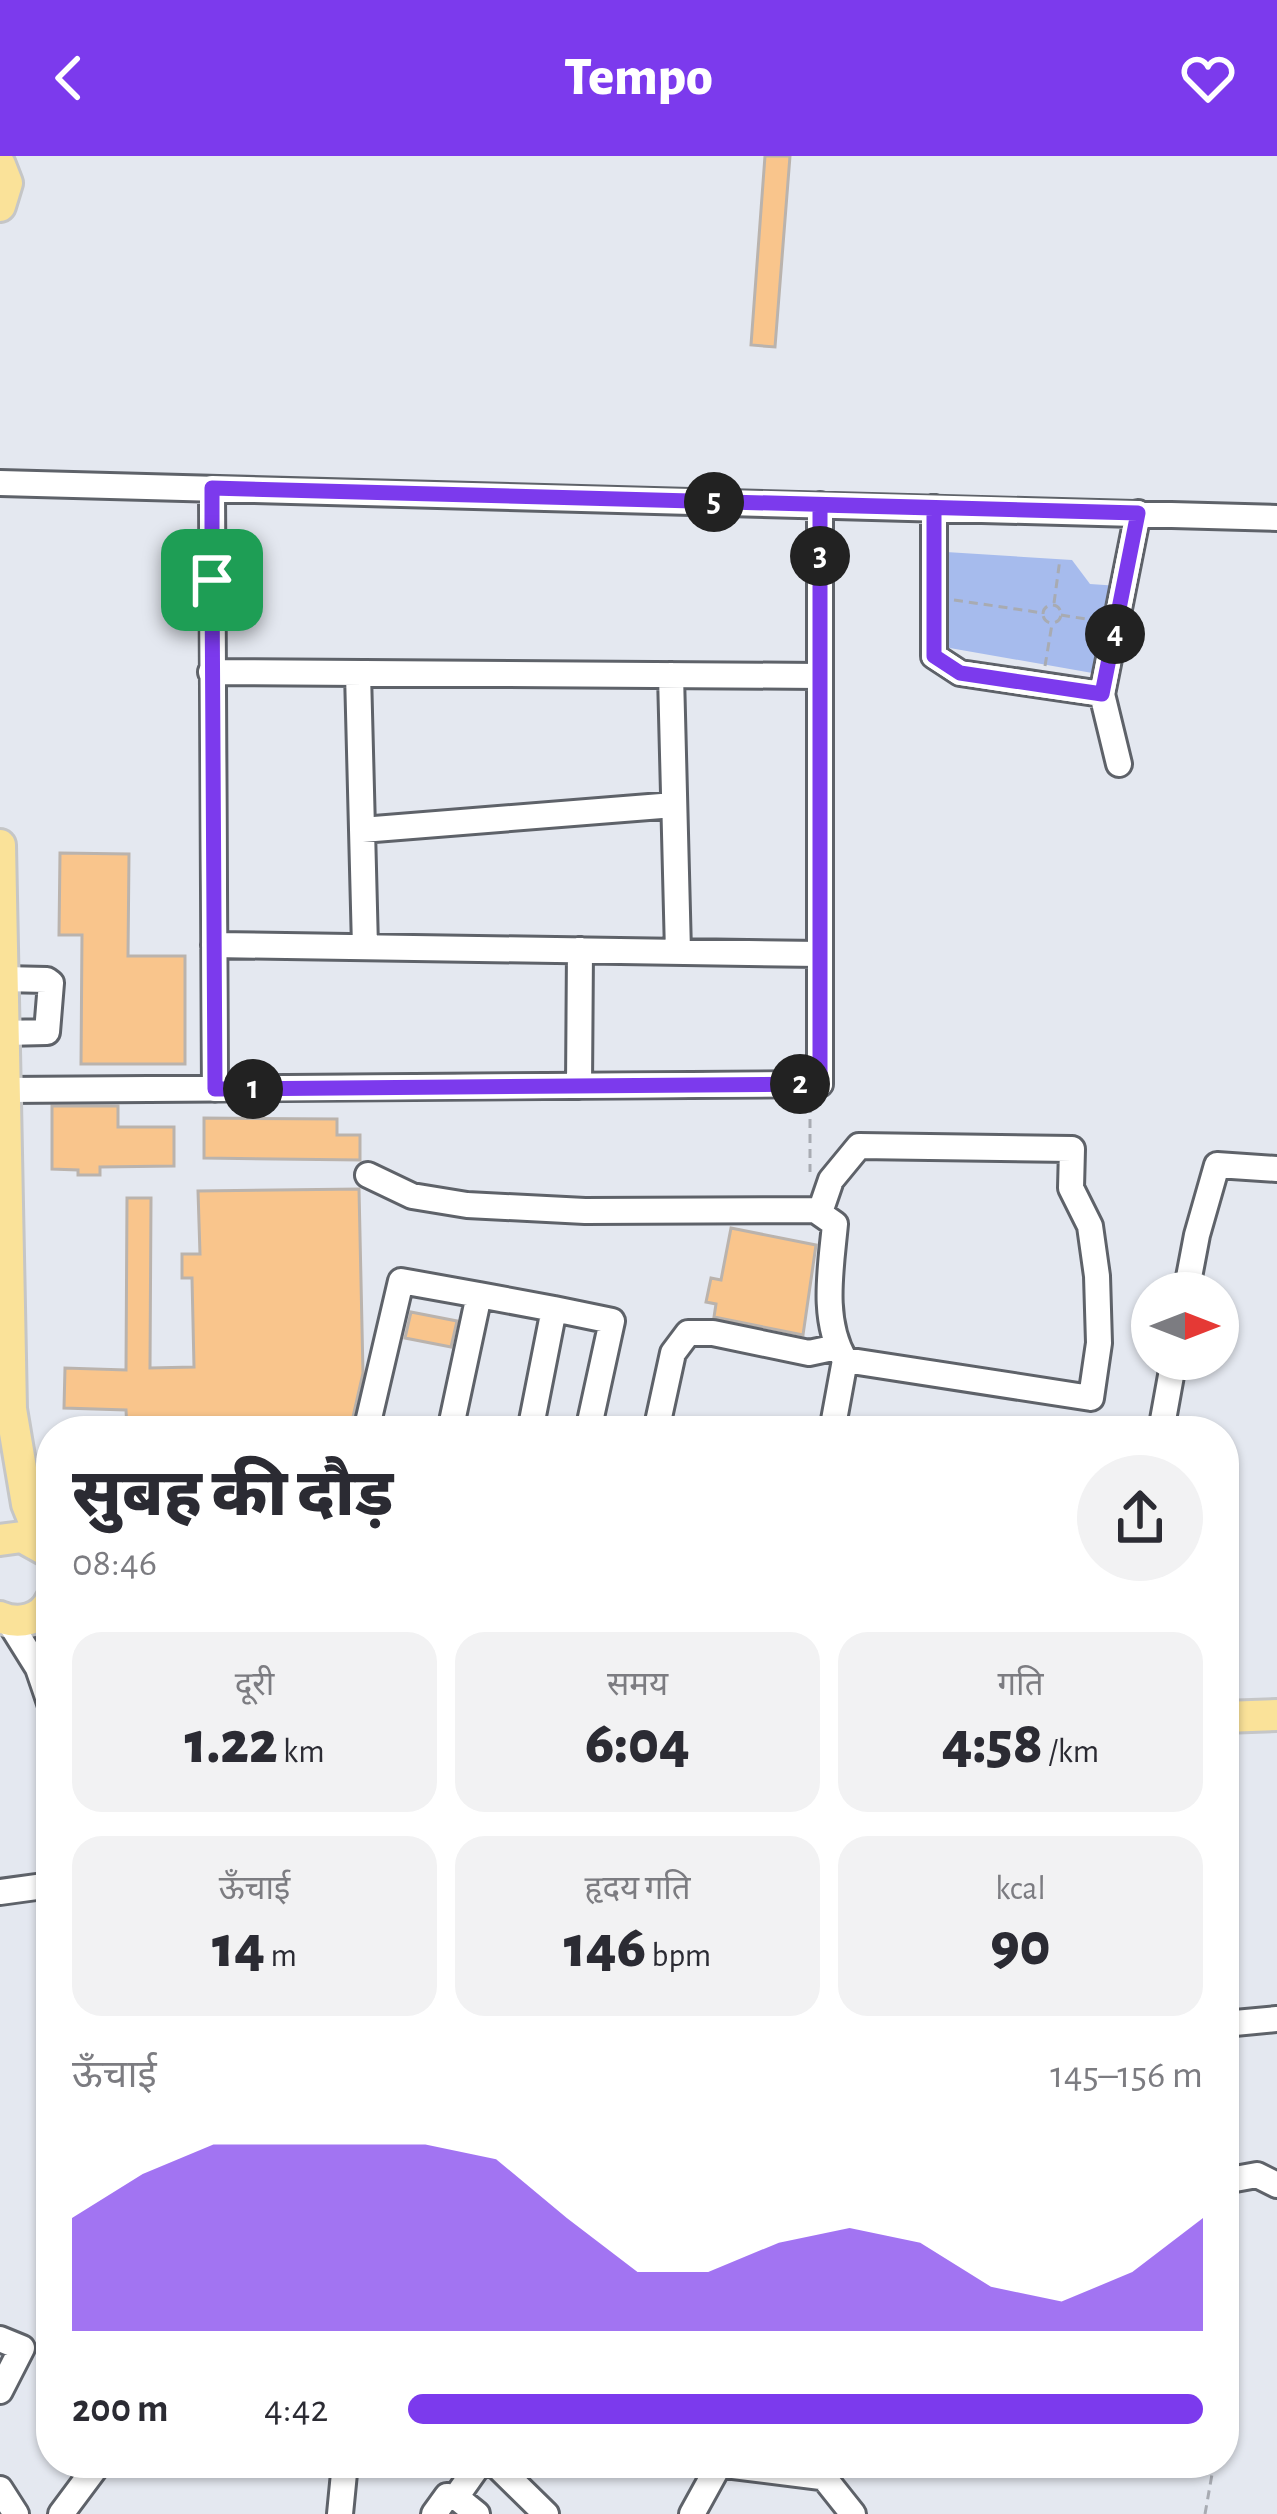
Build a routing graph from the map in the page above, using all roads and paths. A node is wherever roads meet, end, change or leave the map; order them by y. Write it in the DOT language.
graph roads {
  1 [pos="0,165"];
  2 [pos="0,206"];
  3 [pos="0,483"];
  4 [pos="212,488"];
  5 [pos="820,505"];
  6 [pos="934,508"];
  7 [pos="1138,513"];
  8 [pos="1277,518"];
  9 [pos="1060,559"];
  10 [pos="934,598"];
  11 [pos="1054,605"];
  12 [pos="1043,613"];
  13 [pos="1061,615"];
  14 [pos="1052,624"];
  15 [pos="1118,624"];
  16 [pos="211,672"];
  17 [pos="358,673"];
  18 [pos="670,675"];
  19 [pos="820,676"];
  20 [pos="1042,686"];
  21 [pos="1102,694"];
  22 [pos="1119,764"];
  23 [pos="674,805"];
  24 [pos="362,830"];
  25 [pos="0,845"];
  26 [pos="214,945"];
  27 [pos="364,947"];
  28 [pos="580,950"];
  29 [pos="677,952"];
  30 [pos="820,954"];
  31 [pos="3,979"];
  32 [pos="4,1033"];
  33 [pos="810,1084"];
  34 [pos="579,1086"];
  35 [pos="215,1089"];
  36 [pos="5,1090"];
  37 [pos="1277,1169"];
  38 [pos="368,1175"];
  39 [pos="815,1211"];
  40 [pos="1190,1272"];
  41 [pos="479,1295"];
  42 [pos="554,1309"];
  43 [pos="841,1354"];
  44 [pos="1170,1380"];
  45 [pos="370,1416"];
  46 [pos="453,1416"];
  47 [pos="533,1416"];
  48 [pos="591,1416"];
  49 [pos="659,1416"];
  50 [pos="834,1416"];
  51 [pos="1164,1416"];
  52 [pos="36,1523"];
  53 [pos="0,1540"];
  54 [pos="36,1544"];
  55 [pos="36,1617"];
  56 [pos="4,1619"];
  57 [pos="36,1665"];
  58 [pos="1277,1715"];
  59 [pos="1239,1716"];
  60 [pos="36,1887"];
  61 [pos="0,1892"];
  62 [pos="1277,2019"];
  63 [pos="1239,2023"];
  64 [pos="1239,2178"];
  65 [pos="1277,2185"];
  66 [pos="0,2339"];
  67 [pos="0,2391"];
  68 [pos="88,2478"];
  69 [pos="344,2478"];
  70 [pos="470,2478"];
  71 [pos="509,2478"];
  72 [pos="708,2478"];
  73 [pos="824,2478"];
  74 [pos="1211,2478"];
  75 [pos="0,2489"];
  76 [pos="457,2497"];
  77 [pos="16,2514"];
  78 [pos="61,2514"];
  79 [pos="340,2514"];
  80 [pos="434,2514"];
  81 [pos="477,2514"];
  82 [pos="546,2514"];
  83 [pos="692,2514"];
  84 [pos="853,2514"];
  85 [pos="1205,2514"];
  1 -- 2 [label="main road"];
  3 -- 4 [label="street"];
  4 -- 5 [label="street"];
  4 -- 16 [label="street"];
  5 -- 6 [label="street"];
  5 -- 19 [label="street"];
  6 -- 7 [label="street"];
  6 -- 10 [label="street"];
  7 -- 8 [label="street"];
  7 -- 15 [label="street"];
  9 -- 11 [label="path"];
  10 -- 12 [label="path"];
  10 -- 20 [label="street"];
  11 -- 12 [label="path"];
  11 -- 13 [label="path"];
  12 -- 14 [label="path"];
  13 -- 14 [label="path"];
  13 -- 15 [label="path"];
  14 -- 20 [label="path"];
  15 -- 21 [label="street"];
  16 -- 17 [label="street"];
  16 -- 26 [label="street"];
  17 -- 18 [label="street"];
  17 -- 24 [label="street"];
  18 -- 19 [label="street"];
  18 -- 23 [label="street"];
  19 -- 30 [label="street"];
  20 -- 21 [label="street"];
  21 -- 22 [label="street"];
  23 -- 24 [label="street"];
  23 -- 29 [label="street"];
  24 -- 27 [label="street"];
  25 -- 31 [label="main road"];
  26 -- 27 [label="street"];
  26 -- 35 [label="street"];
  27 -- 28 [label="street"];
  28 -- 29 [label="street"];
  28 -- 34 [label="street"];
  29 -- 30 [label="street"];
  30 -- 33 [label="street"];
  31 -- 32 [label="main road"];
  31 -- 32 [label="street"];
  32 -- 36 [label="main road"];
  33 -- 34 [label="street"];
  33 -- 39 [label="path"];
  34 -- 35 [label="street"];
  35 -- 36 [label="street"];
  36 -- 52 [label="main road"];
  37 -- 40 [label="street"];
  38 -- 39 [label="street"];
  39 -- 43 [label="street"];
  39 -- 43 [label="street"];
  41 -- 42 [label="street"];
  41 -- 45 [label="street"];
  41 -- 46 [label="street"];
  42 -- 47 [label="street"];
  42 -- 48 [label="street"];
  43 -- 49 [label="street"];
  43 -- 50 [label="street"];
  44 -- 51 [label="street"];
  53 -- 54 [label="main road"];
  55 -- 56 [label="main road"];
  56 -- 57 [label="street"];
  58 -- 59 [label="main road"];
  60 -- 61 [label="street"];
  62 -- 63 [label="street"];
  64 -- 65 [label="street"];
  66 -- 67 [label="street"];
  68 -- 78 [label="street"];
  69 -- 79 [label="street"];
  70 -- 76 [label="street"];
  71 -- 82 [label="street"];
  72 -- 83 [label="street"];
  73 -- 84 [label="street"];
  74 -- 85 [label="path"];
  75 -- 77 [label="street"];
  76 -- 80 [label="street"];
  76 -- 81 [label="street"];
}
